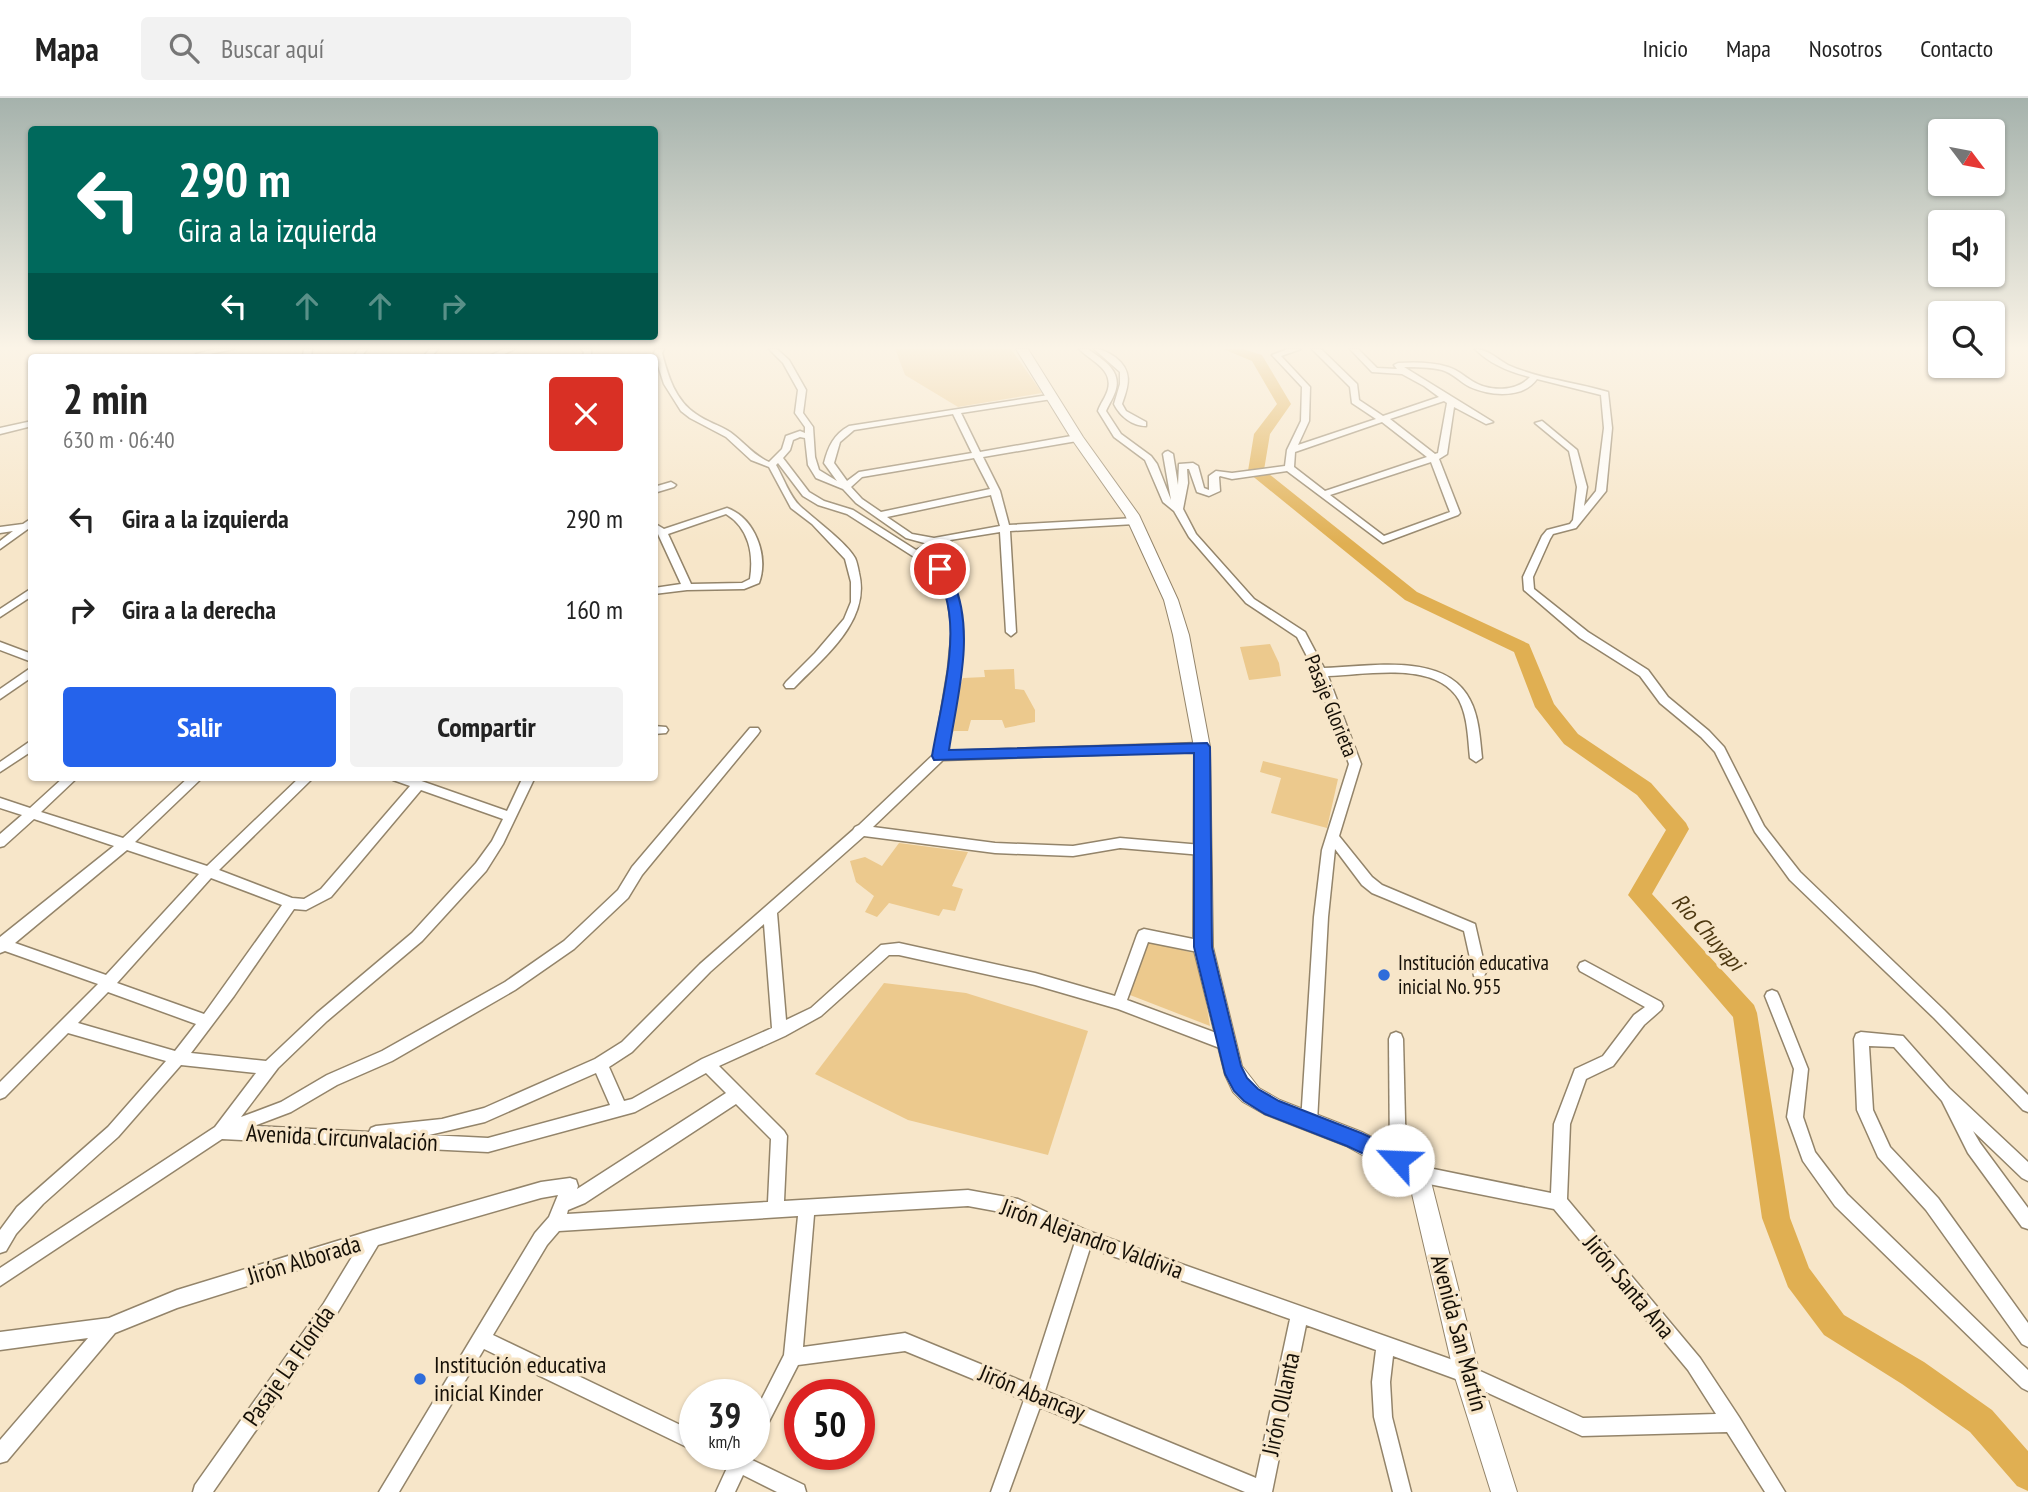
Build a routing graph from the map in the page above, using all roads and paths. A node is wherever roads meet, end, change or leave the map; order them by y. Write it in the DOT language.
graph roads {
  1 [pos="687,414"];
  2 [pos="800,414"];
  3 [pos="937,414"];
  4 [pos="958,414"];
  5 [pos="1063,414"];
  6 [pos="1103,414"];
  7 [pos="1125,414"];
  8 [pos="1305,414"];
  9 [pos="1375,414"];
  10 [pos="1398,414"];
  11 [pos="1450,414"];
  12 [pos="1474,414"];
  13 [pos="1607,414"];
  14 [pos="1383,419"];
  15 [pos="1489,422"];
  16 [pos="1539,423"];
  17 [pos="28,424"];
  18 [pos="1143,424"];
  19 [pos="0,431"];
  20 [pos="809,437"];
  21 [pos="1077,438"];
  22 [pos="1291,450"];
  23 [pos="978,454"];
  24 [pos="1168,454"];
  25 [pos="1434,458"];
  26 [pos="776,461"];
  27 [pos="1289,468"];
  28 [pos="671,485"];
  29 [pos="846,487"];
  30 [pos="658,489"];
  31 [pos="995,491"];
  32 [pos="1324,494"];
  33 [pos="1178,509"];
  34 [pos="881,515"];
  35 [pos="1135,520"];
  36 [pos="1577,520"];
  37 [pos="28,523"];
  38 [pos="28,524"];
  39 [pos="1005,528"];
  40 [pos="0,530"];
  41 [pos="658,530"];
  42 [pos="16,535"];
  43 [pos="28,537"];
  44 [pos="939,539"];
  45 [pos="0,546"];
  46 [pos="915,554"];
  47 [pos="940,569"];
  48 [pos="687,587"];
  49 [pos="658,591"];
  50 [pos="28,594"];
  51 [pos="0,614"];
  52 [pos="1011,632"];
  53 [pos="0,646"];
  54 [pos="28,656"];
  55 [pos="1321,672"];
  56 [pos="28,674"];
  57 [pos="790,685"];
  58 [pos="0,695"];
  59 [pos="754,732"];
  60 [pos="28,747"];
  61 [pos="1202,747"];
  62 [pos="940,756"];
  63 [pos="1476,758"];
  64 [pos="0,768"];
  65 [pos="68,781"];
  66 [pos="193,781"];
  67 [pos="304,781"];
  68 [pos="408,781"];
  69 [pos="527,781"];
  70 [pos="418,785"];
  71 [pos="0,803"];
  72 [pos="32,815"];
  73 [pos="510,817"];
  74 [pos="859,830"];
  75 [pos="1332,837"];
  76 [pos="0,842"];
  77 [pos="125,844"];
  78 [pos="1202,850"];
  79 [pos="209,872"];
  80 [pos="291,903"];
  81 [pos="770,909"];
  82 [pos="1,945"];
  83 [pos="1203,947"];
  84 [pos="1585,967"];
  85 [pos="1479,972"];
  86 [pos="107,984"];
  87 [pos="1772,996"];
  88 [pos="1119,1003"];
  89 [pos="206,1021"];
  90 [pos="66,1026"];
  91 [pos="780,1031"];
  92 [pos="1396,1039"];
  93 [pos="1225,1043"];
  94 [pos="177,1058"];
  95 [pos="600,1064"];
  96 [pos="707,1064"];
  97 [pos="270,1068"];
  98 [pos="0,1092"];
  99 [pos="1944,1093"];
  100 [pos="737,1095"];
  101 [pos="2028,1105"];
  102 [pos="620,1108"];
  103 [pos="1309,1122"];
  104 [pos="220,1132"];
  105 [pos="327,1138"];
  106 [pos="1398,1160"];
  107 [pos="2028,1173"];
  108 [pos="1419,1174"];
  109 [pos="1559,1202"];
  110 [pos="562,1205"];
  111 [pos="776,1208"];
  112 [pos="807,1208"];
  113 [pos="2028,1221"];
  114 [pos="555,1223"];
  115 [pos="373,1238"];
  116 [pos="1085,1238"];
  117 [pos="0,1245"];
  118 [pos="0,1278"];
  119 [pos="1299,1316"];
  120 [pos="109,1327"];
  121 [pos="2028,1338"];
  122 [pos="482,1339"];
  123 [pos="0,1341"];
  124 [pos="1387,1344"];
  125 [pos="793,1357"];
  126 [pos="1467,1374"];
  127 [pos="2028,1382"];
  128 [pos="1035,1395"];
  129 [pos="770,1402"];
  130 [pos="1732,1423"];
  131 [pos="679,1434"];
  132 [pos="0,1454"];
  133 [pos="736,1470"];
  134 [pos="760,1470"];
  135 [pos="1262,1491"];
  136 [pos="202,1492"];
  137 [pos="388,1492"];
  138 [pos="725,1492"];
  139 [pos="797,1492"];
  140 [pos="1000,1492"];
  141 [pos="1402,1492"];
  142 [pos="1504,1492"];
  143 [pos="1776,1492"];
  1 -- 26 [label="street"];
  2 -- 20 [label="street"];
  3 -- 29 [label="street"];
  4 -- 23 [label="street"];
  5 -- 21 [label="main road"];
  6 -- 33 [label="street"];
  7 -- 18 [label="street"];
  8 -- 22 [label="street"];
  9 -- 14 [label="street"];
  10 -- 14 [label="street"];
  11 -- 25 [label="street"];
  12 -- 15 [label="street"];
  13 -- 36 [label="street"];
  14 -- 22 [label="street"];
  14 -- 25 [label="street"];
  16 -- 36 [label="street"];
  17 -- 19 [label="street"];
  20 -- 26 [label="street"];
  20 -- 29 [label="street"];
  21 -- 23 [label="street"];
  21 -- 35 [label="main road"];
  22 -- 27 [label="street"];
  23 -- 29 [label="street"];
  23 -- 31 [label="street"];
  24 -- 33 [label="street, Pasaje Glorieta"];
  25 -- 32 [label="street"];
  25 -- 32 [label="street"];
  26 -- 46 [label="street"];
  26 -- 57 [label="street"];
  27 -- 32 [label="street"];
  27 -- 33 [label="street"];
  28 -- 30 [label="street"];
  29 -- 34 [label="street"];
  31 -- 34 [label="street"];
  31 -- 39 [label="street"];
  33 -- 55 [label="street, Pasaje Glorieta"];
  34 -- 44 [label="street"];
  35 -- 39 [label="street"];
  35 -- 61 [label="main road"];
  36 -- 101 [label="street"];
  37 -- 40 [label="street"];
  38 -- 42 [label="street"];
  39 -- 44 [label="street"];
  39 -- 52 [label="street"];
  41 -- 48 [label="street"];
  41 -- 48 [label="street"];
  42 -- 43 [label="street"];
  42 -- 45 [label="street"];
  44 -- 46 [label="street"];
  44 -- 47 [label="street"];
  46 -- 47 [label="street"];
  47 -- 62 [label="street"];
  48 -- 49 [label="street"];
  50 -- 51 [label="street"];
  53 -- 54 [label="street"];
  55 -- 63 [label="street"];
  55 -- 75 [label="street, Pasaje Glorieta"];
  56 -- 58 [label="street"];
  59 -- 104 [label="street"];
  60 -- 64 [label="street"];
  61 -- 62 [label="street"];
  61 -- 78 [label="main road"];
  62 -- 74 [label="street"];
  65 -- 72 [label="street"];
  66 -- 77 [label="street"];
  67 -- 79 [label="street"];
  68 -- 70 [label="street"];
  69 -- 73 [label="street, Avenida Circunvalación"];
  70 -- 73 [label="street"];
  70 -- 80 [label="street"];
  71 -- 72 [label="street"];
  72 -- 76 [label="street"];
  72 -- 77 [label="street"];
  73 -- 97 [label="street, Avenida Circunvalación"];
  74 -- 78 [label="street"];
  74 -- 81 [label="street"];
  75 -- 85 [label="street"];
  75 -- 103 [label="street, Pasaje Glorieta"];
  77 -- 79 [label="street"];
  77 -- 82 [label="street"];
  78 -- 83 [label="main road"];
  79 -- 80 [label="street"];
  79 -- 86 [label="street"];
  80 -- 89 [label="street"];
  81 -- 91 [label="street"];
  81 -- 95 [label="street"];
  82 -- 86 [label="street"];
  83 -- 88 [label="street"];
  83 -- 93 [label="main road"];
  84 -- 109 [label="street"];
  86 -- 89 [label="street"];
  86 -- 90 [label="street"];
  87 -- 127 [label="street"];
  88 -- 91 [label="street, Avenida Circunvalación"];
  88 -- 93 [label="street"];
  89 -- 94 [label="street"];
  90 -- 94 [label="street"];
  90 -- 98 [label="street"];
  91 -- 96 [label="street, Avenida Circunvalación"];
  92 -- 106 [label="street"];
  93 -- 103 [label="main road"];
  94 -- 97 [label="street"];
  94 -- 117 [label="street"];
  95 -- 102 [label="street"];
  95 -- 105 [label="street"];
  96 -- 100 [label="street"];
  96 -- 102 [label="street, Avenida Circunvalación"];
  97 -- 104 [label="street, Avenida Circunvalación"];
  99 -- 107 [label="street"];
  99 -- 113 [label="street"];
  99 -- 121 [label="street"];
  100 -- 110 [label="street"];
  100 -- 111 [label="street"];
  102 -- 105 [label="street, Avenida Circunvalación"];
  103 -- 106 [label="main road"];
  104 -- 105 [label="street, Avenida Circunvalación"];
  104 -- 118 [label="street"];
  106 -- 108 [label="main road"];
  108 -- 109 [label="street"];
  108 -- 126 [label="main road, Avenida San Martín"];
  109 -- 130 [label="street, Jirón Santa Ana"];
  110 -- 114 [label="street"];
  110 -- 115 [label="street, Jirón Alborada"];
  111 -- 112 [label="street, Jirón Alejandro Valdivia"];
  111 -- 114 [label="street, Jirón Alejandro Valdivia"];
  112 -- 116 [label="street, Jirón Alejandro Valdivia"];
  112 -- 125 [label="street"];
  114 -- 122 [label="street"];
  115 -- 120 [label="street, Jirón Alborada"];
  115 -- 136 [label="street, Pasaje La Florida"];
  116 -- 119 [label="street, Jirón Alejandro Valdivia"];
  116 -- 128 [label="street"];
  119 -- 124 [label="street, Jirón Alejandro Valdivia"];
  119 -- 135 [label="street, Jirón Ollanta"];
  120 -- 123 [label="street, Jirón Alborada"];
  120 -- 132 [label="street"];
  122 -- 131 [label="street"];
  122 -- 137 [label="street"];
  124 -- 126 [label="street, Jirón Alejandro Valdivia"];
  124 -- 141 [label="street"];
  125 -- 128 [label="street, Jirón Abancay"];
  125 -- 129 [label="street"];
  126 -- 130 [label="street"];
  126 -- 142 [label="main road, Avenida San Martín"];
  128 -- 135 [label="street, Jirón Abancay"];
  128 -- 140 [label="street"];
  130 -- 143 [label="street, Jirón Santa Ana"];
  133 -- 138 [label="street"];
  134 -- 139 [label="street"];
}
